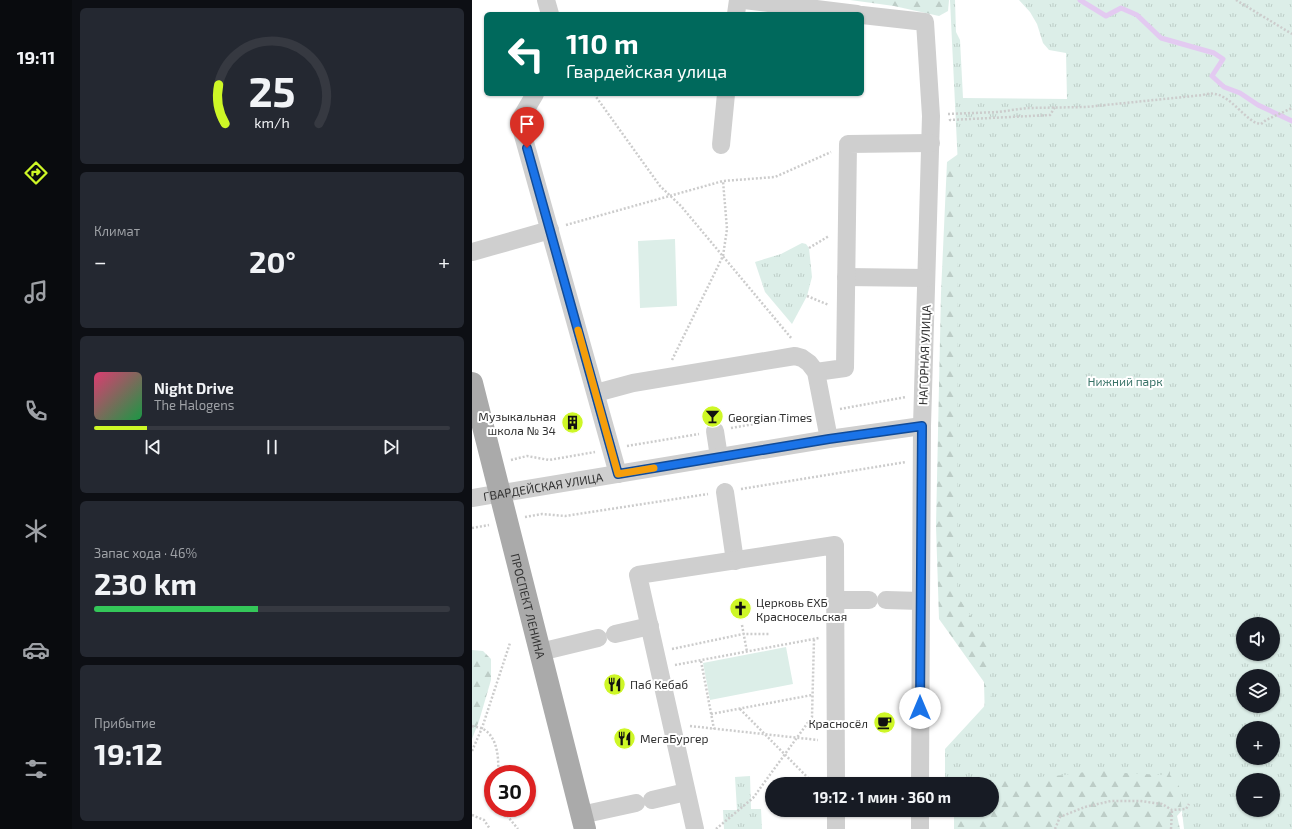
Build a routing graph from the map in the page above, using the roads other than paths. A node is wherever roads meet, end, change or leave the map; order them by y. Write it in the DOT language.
graph roads {
  1 [pos="546,0"];
  2 [pos="738,0"];
  3 [pos="744,0"];
  4 [pos="549,12"];
  5 [pos="736,12"];
  6 [pos="841,12"];
  7 [pos="864,15"];
  8 [pos="534,96"];
  9 [pos="726,96"];
  10 [pos="930,143"];
  11 [pos="721,145"];
  12 [pos="556,228"];
  13 [pos="472,252"];
  14 [pos="846,277"];
  15 [pos="926,278"];
  16 [pos="816,372"];
  17 [pos="472,383"];
  18 [pos="596,393"];
  19 [pos="922,426"];
  20 [pos="715,431"];
  21 [pos="829,439"];
  22 [pos="719,457"];
  23 [pos="618,474"];
  24 [pos="724,492"];
  25 [pos="500,493"];
  26 [pos="472,498"];
  27 [pos="735,561"];
  28 [pos="835,600"];
  29 [pos="869,600"];
  30 [pos="886,600"];
  31 [pos="921,601"];
  32 [pos="650,626"];
  33 [pos="540,652"];
  34 [pos="836,777"];
  35 [pos="920,777"];
  36 [pos="686,792"];
  37 [pos="836,817"];
  38 [pos="920,817"];
  39 [pos="583,822"];
  40 [pos="695,829"];
  41 [pos="836,829"];
  42 [pos="920,829"];
  1 -- 4 [label="street"];
  2 -- 5 [label="street"];
  3 -- 6 [label="street"];
  7 -- 10 [label="street, НАГОРНАЯ УЛИЦА"];
  8 -- 12 [label="street"];
  9 -- 11 [label="street"];
  10 -- 14 [label="street"];
  10 -- 15 [label="street, НАГОРНАЯ УЛИЦА"];
  12 -- 13 [label="street"];
  12 -- 18 [label="street"];
  14 -- 15 [label="street"];
  14 -- 16 [label="street"];
  15 -- 19 [label="street, НАГОРНАЯ УЛИЦА"];
  16 -- 18 [label="street"];
  16 -- 21 [label="street"];
  17 -- 25 [label="main road, ПРОСПЕКТ ЛЕНИНА"];
  18 -- 23 [label="street"];
  19 -- 21 [label="street, ГВАРДЕЙСКАЯ УЛИЦА"];
  19 -- 31 [label="street, НАГОРНАЯ УЛИЦА"];
  20 -- 22 [label="street"];
  21 -- 22 [label="street, ГВАРДЕЙСКАЯ УЛИЦА"];
  22 -- 23 [label="street, ГВАРДЕЙСКАЯ УЛИЦА"];
  23 -- 25 [label="street, ГВАРДЕЙСКАЯ УЛИЦА"];
  24 -- 27 [label="street"];
  25 -- 26 [label="street, ГВАРДЕЙСКАЯ УЛИЦА"];
  25 -- 33 [label="main road, ПРОСПЕКТ ЛЕНИНА"];
  27 -- 28 [label="street"];
  27 -- 32 [label="street"];
  28 -- 29 [label="street"];
  28 -- 34 [label="street"];
  30 -- 31 [label="street"];
  31 -- 35 [label="street, НАГОРНАЯ УЛИЦА"];
  32 -- 33 [label="street"];
  32 -- 36 [label="street"];
  33 -- 39 [label="main road, ПРОСПЕКТ ЛЕНИНА"];
  36 -- 39 [label="street"];
  36 -- 40 [label="street"];
  37 -- 41 [label="street"];
  38 -- 42 [label="street"];
}
